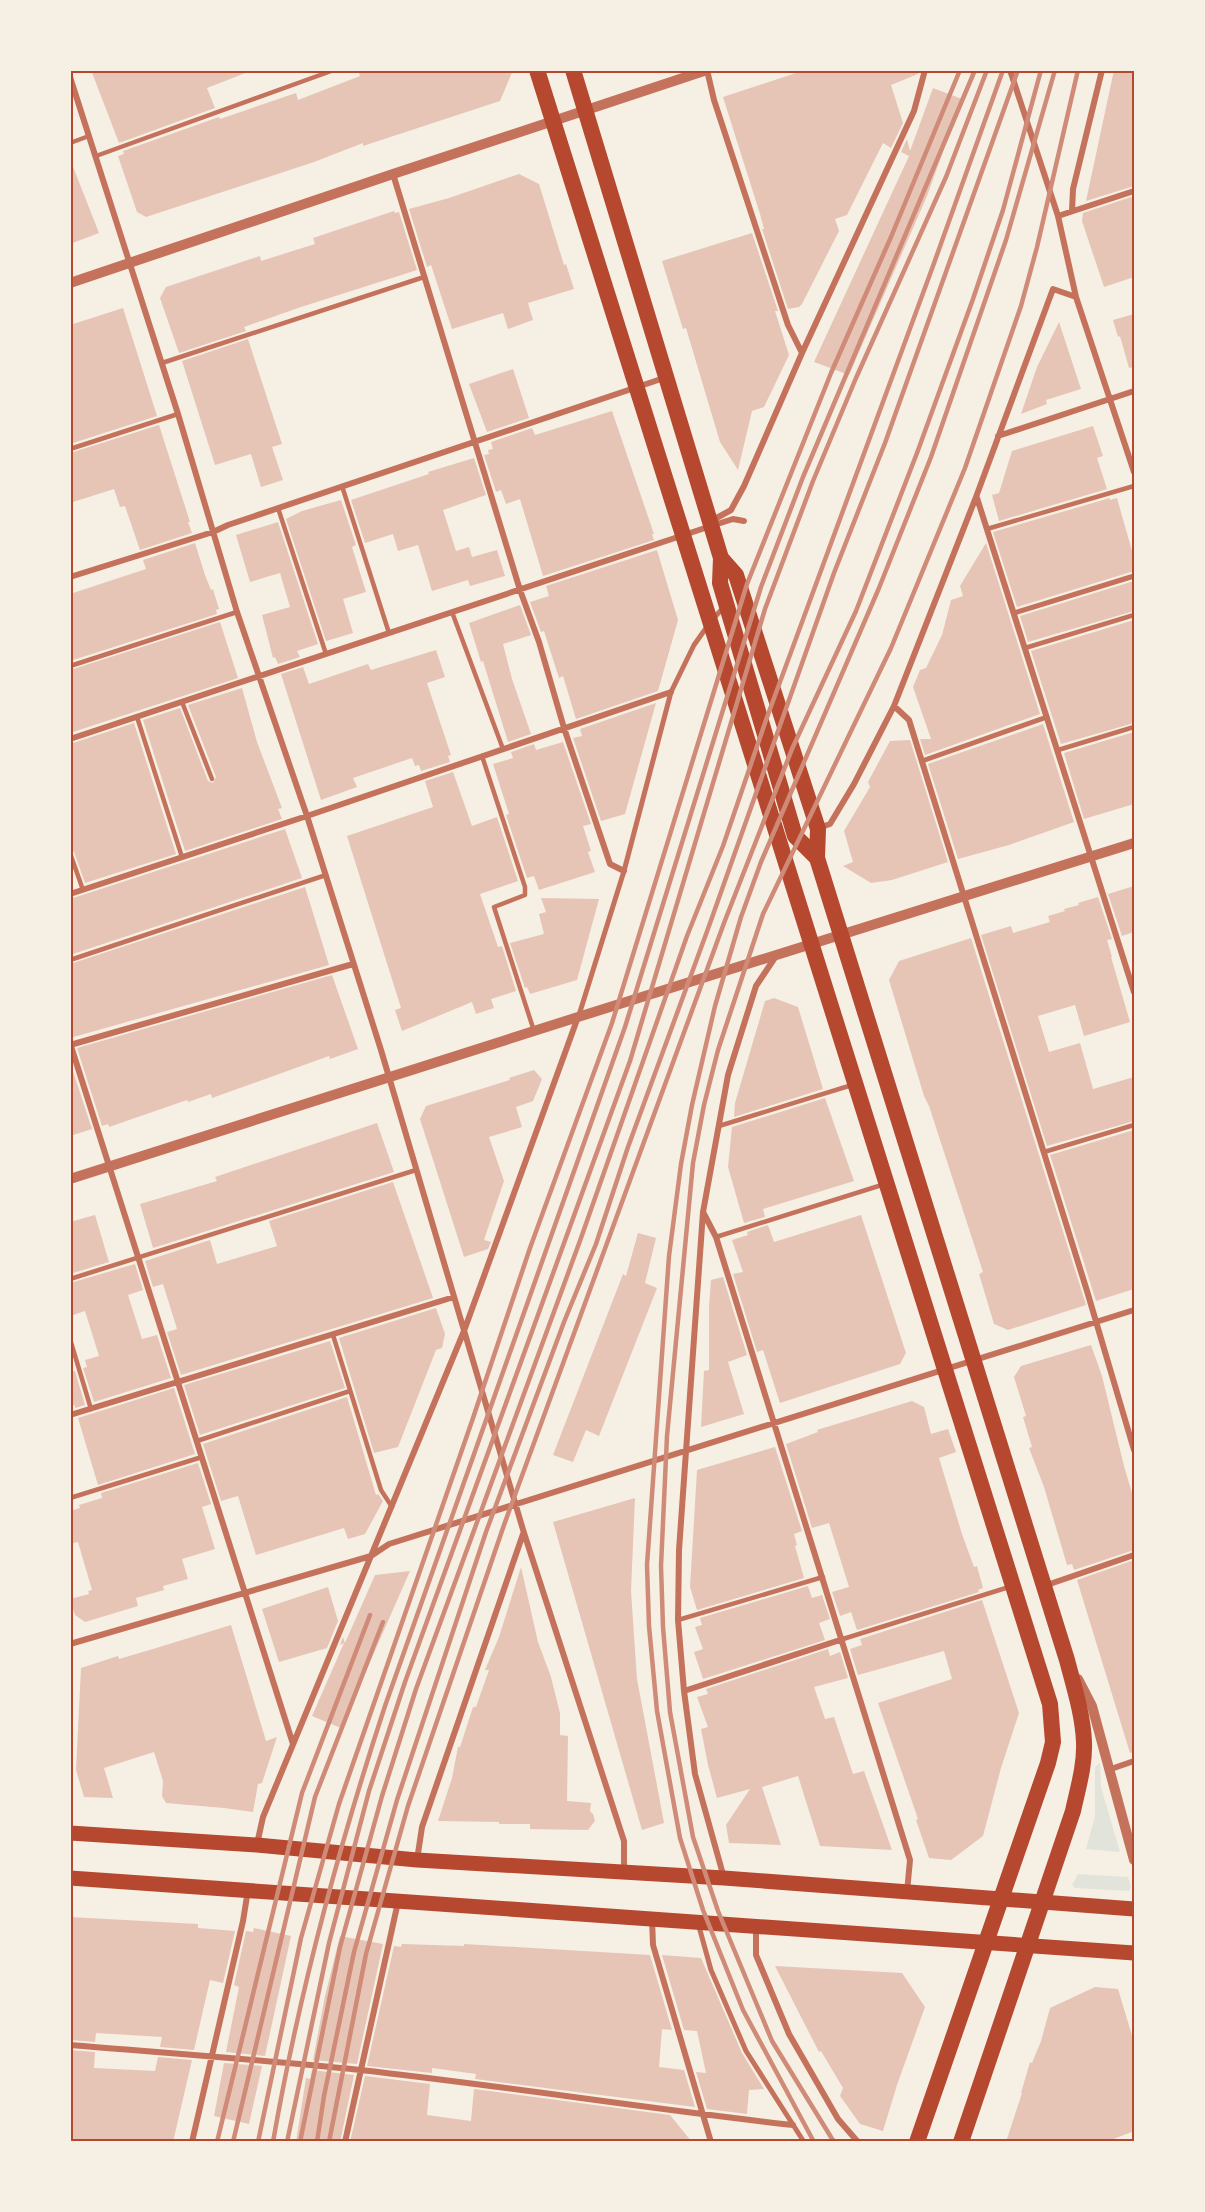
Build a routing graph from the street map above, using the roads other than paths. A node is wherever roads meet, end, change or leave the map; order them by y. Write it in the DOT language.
graph roads {
  1 [pos="334,70"];
  2 [pos="537,70"];
  3 [pos="573,70"];
  4 [pos="707,70"];
  5 [pos="925,70"];
  6 [pos="1010,70"];
  7 [pos="1102,70"];
  8 [pos="70,77"];
  9 [pos="585,110"];
  10 [pos="553,120"];
  11 [pos="89,136"];
  12 [pos="70,143"];
  13 [pos="96,156"];
  14 [pos="393,174"];
  15 [pos="1134,191"];
  16 [pos="1072,211"];
  17 [pos="1058,216"];
  18 [pos="130,262"];
  19 [pos="424,277"];
  20 [pos="70,283"];
  21 [pos="1076,297"];
  22 [pos="802,353"];
  23 [pos="162,363"];
  24 [pos="667,377"];
  25 [pos="636,387"];
  26 [pos="1134,391"];
  27 [pos="1111,398"];
  28 [pos="178,414"];
  29 [pos="998,436"];
  30 [pos="474,442"];
  31 [pos="70,449"];
  32 [pos="1134,472"];
  33 [pos="342,486"];
  34 [pos="1134,486"];
  35 [pos="976,497"];
  36 [pos="278,508"];
  37 [pos="744,521"];
  38 [pos="710,523"];
  39 [pos="987,529"];
  40 [pos="213,532"];
  41 [pos="684,535"];
  42 [pos="721,558"];
  43 [pos="70,576"];
  44 [pos="1134,576"];
  45 [pos="520,590"];
  46 [pos="726,605"];
  47 [pos="237,612"];
  48 [pos="452,612"];
  49 [pos="1014,613"];
  50 [pos="1134,615"];
  51 [pos="711,621"];
  52 [pos="389,633"];
  53 [pos="1025,648"];
  54 [pos="326,654"];
  55 [pos="70,666"];
  56 [pos="259,677"];
  57 [pos="671,692"];
  58 [pos="182,702"];
  59 [pos="894,706"];
  60 [pos="137,717"];
  61 [pos="1047,717"];
  62 [pos="1134,727"];
  63 [pos="564,728"];
  64 [pos="70,739"];
  65 [pos="502,749"];
  66 [pos="1058,750"];
  67 [pos="482,756"];
  68 [pos="922,761"];
  69 [pos="212,779"];
  70 [pos="307,816"];
  71 [pos="818,829"];
  72 [pos="1134,843"];
  73 [pos="70,853"];
  74 [pos="182,857"];
  75 [pos="1092,857"];
  76 [pos="817,858"];
  77 [pos="624,871"];
  78 [pos="326,875"];
  79 [pos="83,890"];
  80 [pos="70,894"];
  81 [pos="964,896"];
  82 [pos="842,936"];
  83 [pos="812,945"];
  84 [pos="777,955"];
  85 [pos="70,960"];
  86 [pos="353,964"];
  87 [pos="1134,992"];
  88 [pos="578,1017"];
  89 [pos="534,1031"];
  90 [pos="71,1044"];
  91 [pos="390,1078"];
  92 [pos="855,1084"];
  93 [pos="1134,1125"];
  94 [pos="719,1126"];
  95 [pos="1044,1152"];
  96 [pos="110,1167"];
  97 [pos="416,1170"];
  98 [pos="70,1179"];
  99 [pos="886,1183"];
  100 [pos="703,1212"];
  101 [pos="716,1237"];
  102 [pos="138,1258"];
  103 [pos="70,1279"];
  104 [pos="454,1297"];
  105 [pos="1134,1310"];
  106 [pos="1096,1322"];
  107 [pos="464,1331"];
  108 [pos="333,1335"];
  109 [pos="70,1339"];
  110 [pos="973,1359"];
  111 [pos="944,1368"];
  112 [pos="177,1383"];
  113 [pos="350,1391"];
  114 [pos="92,1409"];
  115 [pos="70,1415"];
  116 [pos="772,1423"];
  117 [pos="197,1441"];
  118 [pos="686,1450"];
  119 [pos="1134,1450"];
  120 [pos="202,1456"];
  121 [pos="70,1498"];
  122 [pos="516,1504"];
  123 [pos="392,1507"];
  124 [pos="524,1533"];
  125 [pos="1134,1555"];
  126 [pos="371,1556"];
  127 [pos="823,1577"];
  128 [pos="1012,1586"];
  129 [pos="1044,1586"];
  130 [pos="244,1593"];
  131 [pos="678,1620"];
  132 [pos="843,1640"];
  133 [pos="70,1644"];
  134 [pos="1067,1660"];
  135 [pos="684,1691"];
  136 [pos="293,1745"];
  137 [pos="1134,1761"];
  138 [pos="1111,1769"];
  139 [pos="70,1833"];
  140 [pos="257,1845"];
  141 [pos="417,1860"];
  142 [pos="1134,1860"];
  143 [pos="624,1872"];
  144 [pos="70,1878"];
  145 [pos="724,1878"];
  146 [pos="248,1890"];
  147 [pos="907,1893"];
  148 [pos="1001,1899"];
  149 [pos="399,1900"];
  150 [pos="1043,1902"];
  151 [pos="1134,1909"];
  152 [pos="652,1918"];
  153 [pos="697,1922"];
  154 [pos="756,1926"];
  155 [pos="986,1942"];
  156 [pos="1028,1946"];
  157 [pos="1134,1953"];
  158 [pos="70,2045"];
  159 [pos="211,2056"];
  160 [pos="360,2070"];
  161 [pos="703,2116"];
  162 [pos="793,2126"];
  163 [pos="192,2142"];
  164 [pos="345,2142"];
  165 [pos="711,2142"];
  166 [pos="804,2142"];
  167 [pos="858,2142"];
  168 [pos="917,2142"];
  169 [pos="961,2142"];
  1 -- 13 [label="lane"];
  2 -- 10 [label="highway"];
  3 -- 9 [label="highway"];
  4 -- 9 [label="street"];
  4 -- 22 [label="street"];
  5 -- 22 [label="street"];
  6 -- 17 [label="street"];
  7 -- 16 [label="street"];
  8 -- 11 [label="street"];
  9 -- 10 [label="street"];
  9 -- 24 [label="highway"];
  10 -- 14 [label="street"];
  10 -- 25 [label="highway"];
  11 -- 12 [label="lane"];
  11 -- 13 [label="street"];
  13 -- 18 [label="street"];
  14 -- 18 [label="street"];
  14 -- 19 [label="street"];
  15 -- 16 [label="street"];
  16 -- 17 [label="street"];
  17 -- 21 [label="street"];
  18 -- 20 [label="street"];
  18 -- 23 [label="street"];
  19 -- 23 [label="lane"];
  19 -- 30 [label="street"];
  21 -- 27 [label="street"];
  21 -- 29 [label="street"];
  22 -- 38 [label="street"];
  23 -- 28 [label="street"];
  24 -- 25 [label="street"];
  24 -- 38 [label="highway"];
  25 -- 30 [label="street"];
  25 -- 41 [label="highway"];
  26 -- 27 [label="street"];
  27 -- 29 [label="street"];
  27 -- 32 [label="street"];
  28 -- 31 [label="lane"];
  28 -- 40 [label="street"];
  29 -- 35 [label="street"];
  30 -- 33 [label="street"];
  30 -- 45 [label="street"];
  33 -- 36 [label="street"];
  33 -- 52 [label="lane"];
  34 -- 39 [label="lane"];
  35 -- 39 [label="street"];
  35 -- 59 [label="street"];
  36 -- 40 [label="street"];
  36 -- 54 [label="lane"];
  37 -- 38 [label="street"];
  38 -- 41 [label="street"];
  38 -- 42 [label="highway"];
  39 -- 49 [label="street"];
  40 -- 43 [label="street"];
  40 -- 47 [label="street"];
  41 -- 45 [label="street"];
  41 -- 51 [label="highway"];
  42 -- 46 [label="highway"];
  42 -- 71 [label="highway"];
  44 -- 49 [label="street"];
  45 -- 48 [label="street"];
  45 -- 63 [label="street"];
  46 -- 51 [label="street"];
  46 -- 76 [label="highway"];
  47 -- 55 [label="lane"];
  47 -- 56 [label="street"];
  48 -- 52 [label="street"];
  48 -- 65 [label="lane"];
  49 -- 53 [label="street"];
  50 -- 53 [label="lane"];
  51 -- 57 [label="street"];
  51 -- 83 [label="highway"];
  52 -- 54 [label="street"];
  53 -- 61 [label="street"];
  54 -- 56 [label="street"];
  56 -- 58 [label="street"];
  56 -- 70 [label="street"];
  57 -- 63 [label="street"];
  57 -- 77 [label="street"];
  58 -- 60 [label="street"];
  58 -- 69 [label="lane"];
  59 -- 68 [label="street"];
  59 -- 71 [label="street"];
  60 -- 64 [label="street"];
  60 -- 74 [label="lane"];
  61 -- 66 [label="street"];
  61 -- 68 [label="street"];
  62 -- 66 [label="lane"];
  63 -- 65 [label="street"];
  63 -- 77 [label="street"];
  65 -- 67 [label="street"];
  66 -- 75 [label="street"];
  67 -- 70 [label="street"];
  67 -- 89 [label="lane"];
  68 -- 81 [label="street"];
  70 -- 74 [label="street"];
  70 -- 78 [label="street"];
  71 -- 76 [label="highway"];
  72 -- 75 [label="street"];
  73 -- 79 [label="lane"];
  74 -- 79 [label="street"];
  75 -- 81 [label="street"];
  75 -- 87 [label="street"];
  76 -- 82 [label="highway"];
  77 -- 88 [label="street"];
  78 -- 85 [label="lane"];
  78 -- 86 [label="street"];
  79 -- 80 [label="street"];
  81 -- 82 [label="street"];
  81 -- 95 [label="street"];
  82 -- 83 [label="street"];
  82 -- 110 [label="highway"];
  83 -- 84 [label="street"];
  83 -- 92 [label="highway"];
  84 -- 88 [label="street"];
  84 -- 94 [label="street"];
  86 -- 90 [label="street"];
  86 -- 91 [label="street"];
  88 -- 89 [label="street"];
  88 -- 107 [label="street"];
  89 -- 91 [label="street"];
  90 -- 96 [label="street"];
  91 -- 96 [label="street"];
  91 -- 97 [label="street"];
  92 -- 94 [label="lane"];
  92 -- 99 [label="highway"];
  93 -- 95 [label="lane"];
  94 -- 100 [label="street"];
  95 -- 106 [label="street"];
  96 -- 98 [label="street"];
  96 -- 102 [label="street"];
  97 -- 102 [label="lane"];
  97 -- 104 [label="street"];
  99 -- 101 [label="lane"];
  99 -- 111 [label="highway"];
  100 -- 101 [label="street"];
  100 -- 118 [label="street"];
  101 -- 116 [label="street"];
  102 -- 103 [label="lane"];
  102 -- 112 [label="street"];
  104 -- 107 [label="street"];
  104 -- 108 [label="street"];
  105 -- 106 [label="street"];
  106 -- 110 [label="street"];
  106 -- 119 [label="street"];
  107 -- 122 [label="street"];
  107 -- 123 [label="street"];
  108 -- 112 [label="street"];
  108 -- 113 [label="lane"];
  109 -- 114 [label="lane"];
  110 -- 111 [label="street"];
  110 -- 129 [label="highway"];
  111 -- 116 [label="street"];
  111 -- 128 [label="highway"];
  112 -- 114 [label="street"];
  112 -- 117 [label="street"];
  113 -- 117 [label="lane"];
  113 -- 123 [label="lane"];
  114 -- 115 [label="street"];
  116 -- 118 [label="street"];
  116 -- 127 [label="street"];
  117 -- 120 [label="street"];
  118 -- 122 [label="street"];
  118 -- 131 [label="street"];
  120 -- 121 [label="lane"];
  120 -- 130 [label="street"];
  122 -- 124 [label="street"];
  122 -- 126 [label="street"];
  123 -- 126 [label="street"];
  124 -- 141 [label="street"];
  124 -- 143 [label="street"];
  125 -- 129 [label="street"];
  126 -- 130 [label="street"];
  126 -- 136 [label="street"];
  127 -- 131 [label="lane"];
  127 -- 132 [label="street"];
  128 -- 132 [label="lane"];
  128 -- 148 [label="highway"];
  129 -- 134 [label="highway"];
  130 -- 133 [label="street"];
  130 -- 136 [label="street"];
  131 -- 135 [label="street"];
  132 -- 135 [label="street"];
  132 -- 147 [label="street"];
  134 -- 138 [label="street"];
  134 -- 150 [label="highway"];
  135 -- 145 [label="street"];
  136 -- 140 [label="street"];
  137 -- 138 [label="street"];
  138 -- 142 [label="street"];
  139 -- 140 [label="main road"];
  140 -- 141 [label="main road"];
  141 -- 143 [label="main road"];
  143 -- 145 [label="main road"];
  144 -- 146 [label="main road"];
  145 -- 147 [label="main road"];
  146 -- 149 [label="main road"];
  146 -- 159 [label="street"];
  147 -- 148 [label="main road"];
  148 -- 150 [label="main road"];
  148 -- 155 [label="highway"];
  149 -- 152 [label="main road"];
  149 -- 160 [label="street"];
  150 -- 151 [label="main road"];
  150 -- 156 [label="highway"];
  152 -- 153 [label="main road"];
  152 -- 161 [label="street"];
  153 -- 154 [label="main road"];
  153 -- 162 [label="street"];
  154 -- 155 [label="main road"];
  154 -- 167 [label="street"];
  155 -- 156 [label="main road"];
  155 -- 168 [label="highway"];
  156 -- 157 [label="main road"];
  156 -- 169 [label="highway"];
  158 -- 159 [label="street"];
  159 -- 160 [label="street"];
  159 -- 163 [label="street"];
  160 -- 161 [label="street"];
  160 -- 164 [label="street"];
  161 -- 162 [label="street"];
  161 -- 165 [label="street"];
  162 -- 166 [label="street"];
}
